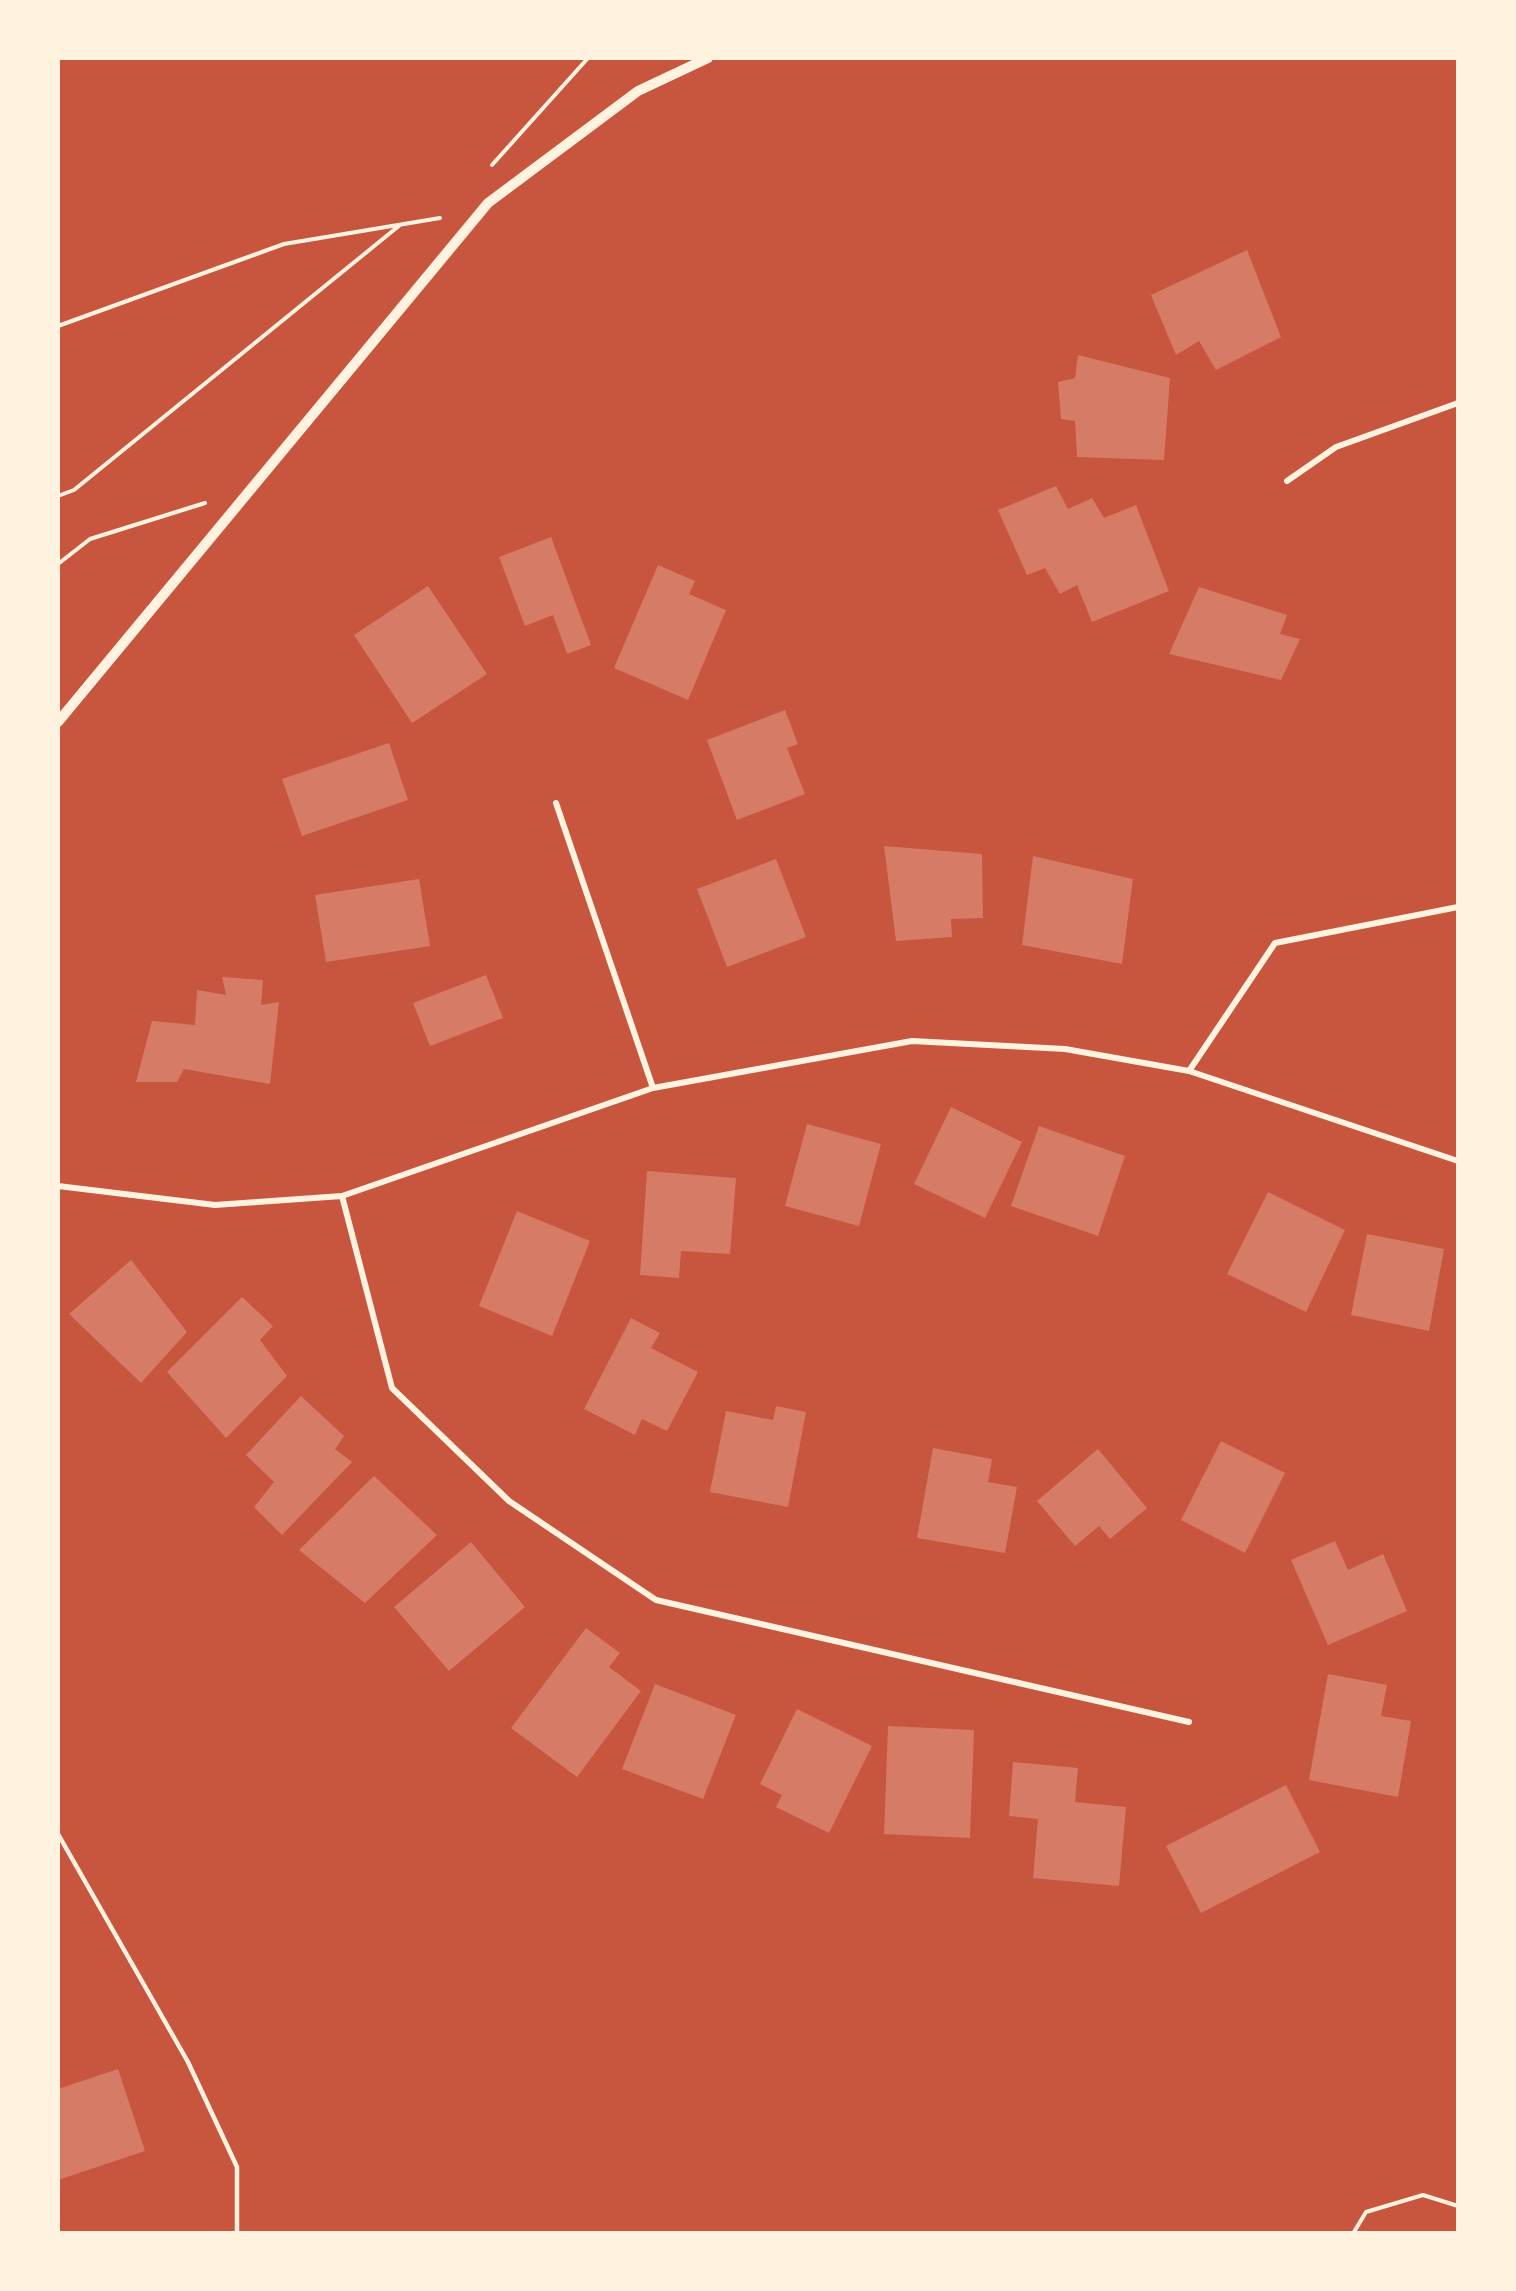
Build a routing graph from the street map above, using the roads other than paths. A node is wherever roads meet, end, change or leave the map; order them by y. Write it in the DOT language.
graph roads {
  1 [pos="708,58"];
  2 [pos="1458,403"];
  3 [pos="1287,482"];
  4 [pos="58,722"];
  5 [pos="556,803"];
  6 [pos="1458,907"];
  7 [pos="1189,1071"];
  8 [pos="653,1088"];
  9 [pos="1458,1161"];
  10 [pos="58,1186"];
  11 [pos="342,1196"];
  12 [pos="1190,1722"];
  13 [pos="58,1834"];
  14 [pos="237,2232"];
  1 -- 4 [label="street"];
  2 -- 3 [label="street"];
  5 -- 8 [label="street"];
  6 -- 7 [label="street"];
  7 -- 8 [label="street"];
  7 -- 9 [label="street"];
  8 -- 11 [label="street"];
  10 -- 11 [label="street"];
  11 -- 12 [label="street"];
  13 -- 14 [label="lane"];
}
